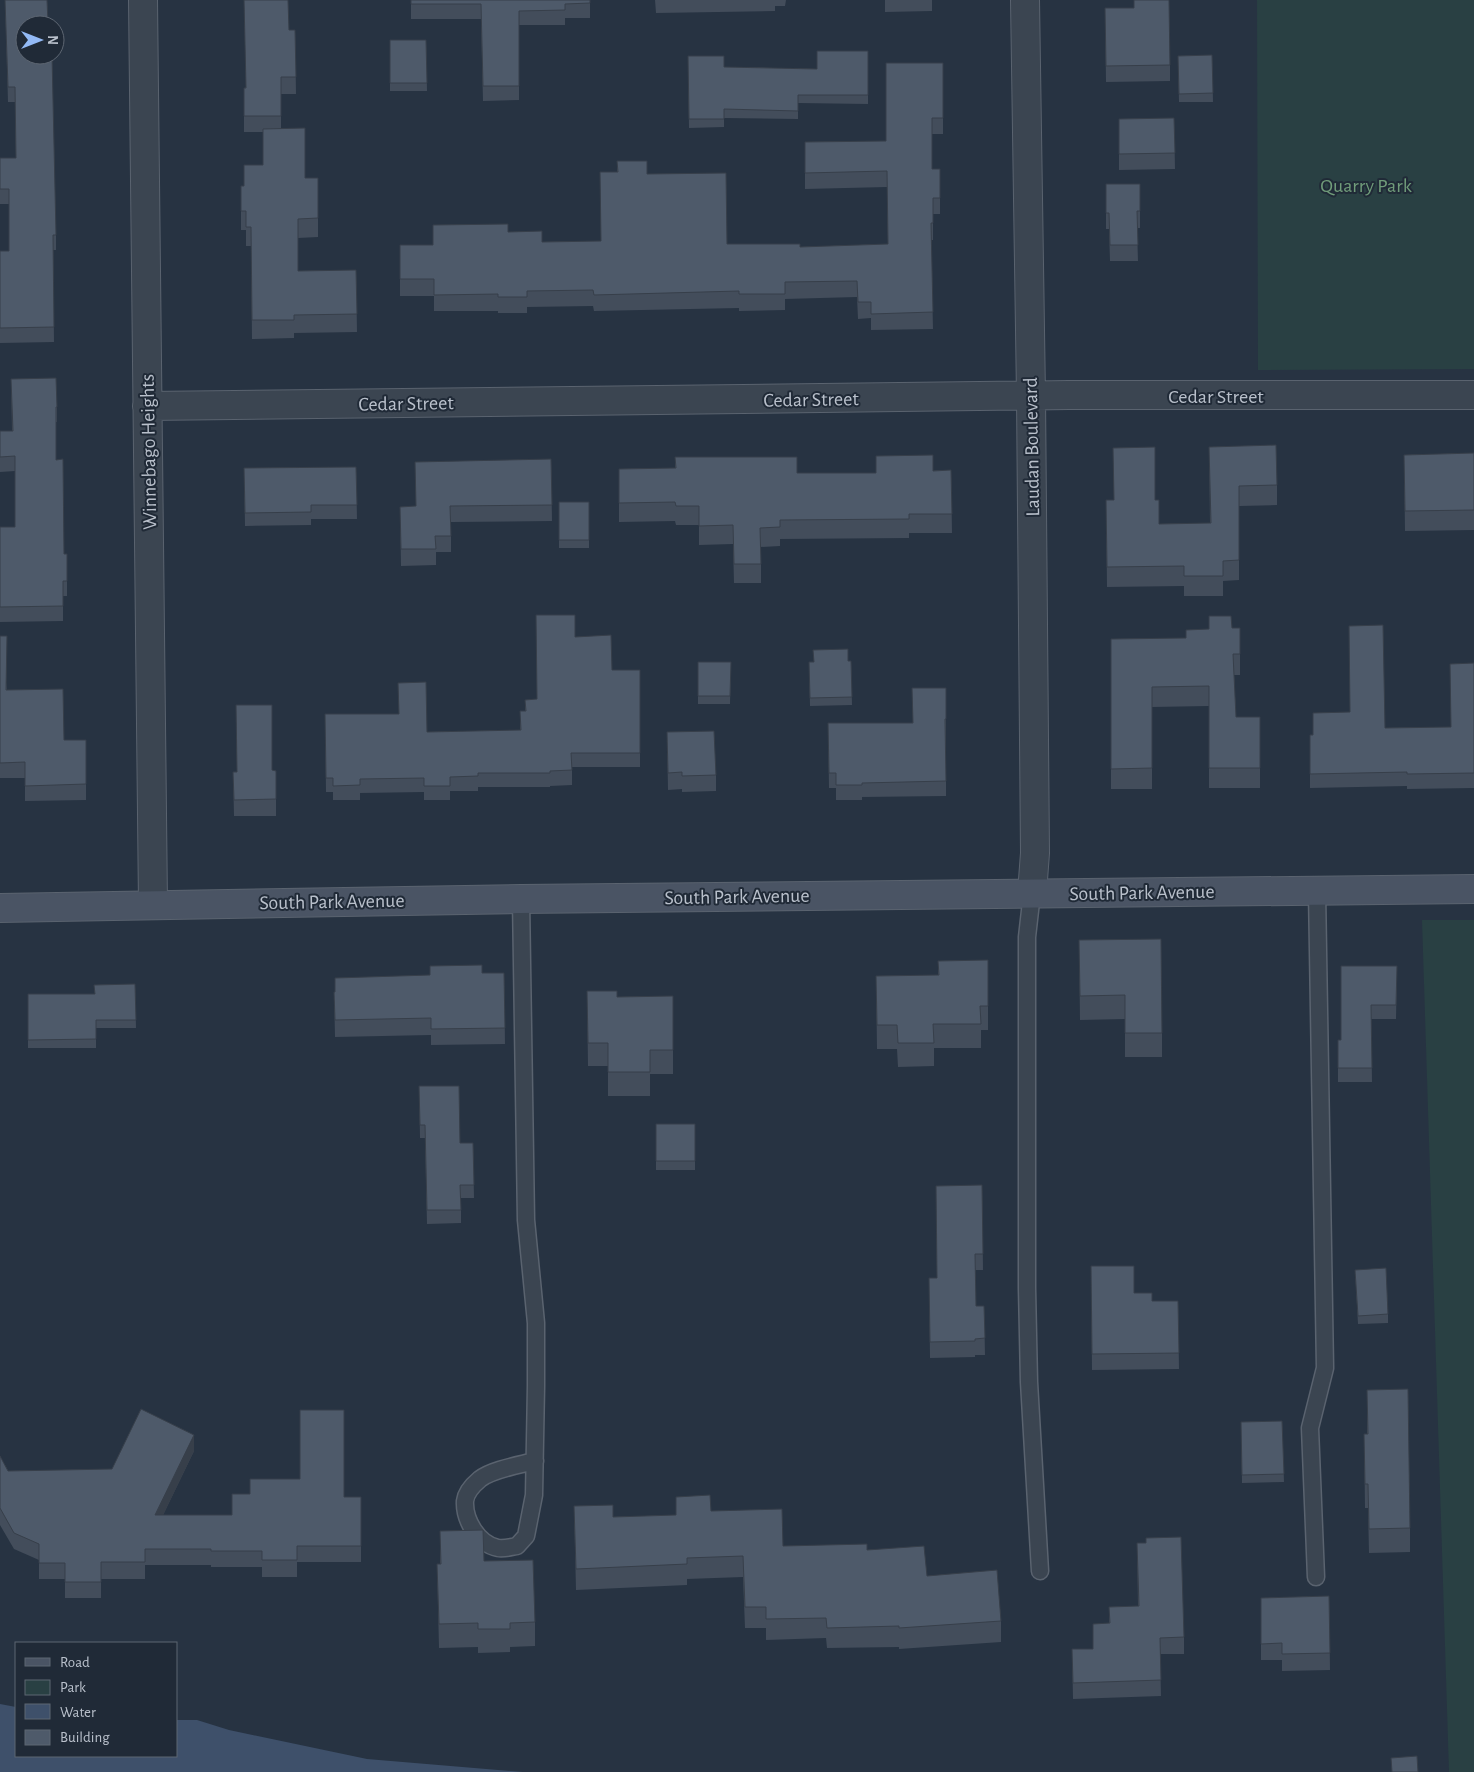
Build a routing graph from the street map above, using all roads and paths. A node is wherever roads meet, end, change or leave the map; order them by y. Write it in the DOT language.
graph roads {
  1 [pos="143,0"];
  2 [pos="1024,0"];
  3 [pos="1474,395"];
  4 [pos="1031,396"];
  5 [pos="148,406"];
  6 [pos="1474,889"];
  7 [pos="1317,891"];
  8 [pos="1032,894"];
  9 [pos="520,899"];
  10 [pos="153,904"];
  11 [pos="0,908"];
  12 [pos="535,1461"];
  13 [pos="1040,1571"];
  14 [pos="1316,1577"];
  1 -- 5 [label="street, Winnebago Heights"];
  2 -- 4 [label="street, Laudan Boulevard"];
  3 -- 4 [label="street, Cedar Street"];
  4 -- 5 [label="street, Cedar Street"];
  4 -- 8 [label="street, Laudan Boulevard"];
  5 -- 10 [label="street, Winnebago Heights"];
  6 -- 7 [label="main road, South Park Avenue"];
  7 -- 8 [label="main road, South Park Avenue"];
  7 -- 14 [label="lane"];
  8 -- 9 [label="main road, South Park Avenue"];
  8 -- 13 [label="lane"];
  9 -- 10 [label="main road, South Park Avenue"];
  9 -- 12 [label="lane"];
  10 -- 11 [label="main road, South Park Avenue"];
  12 -- 12 [label="lane"];
}
